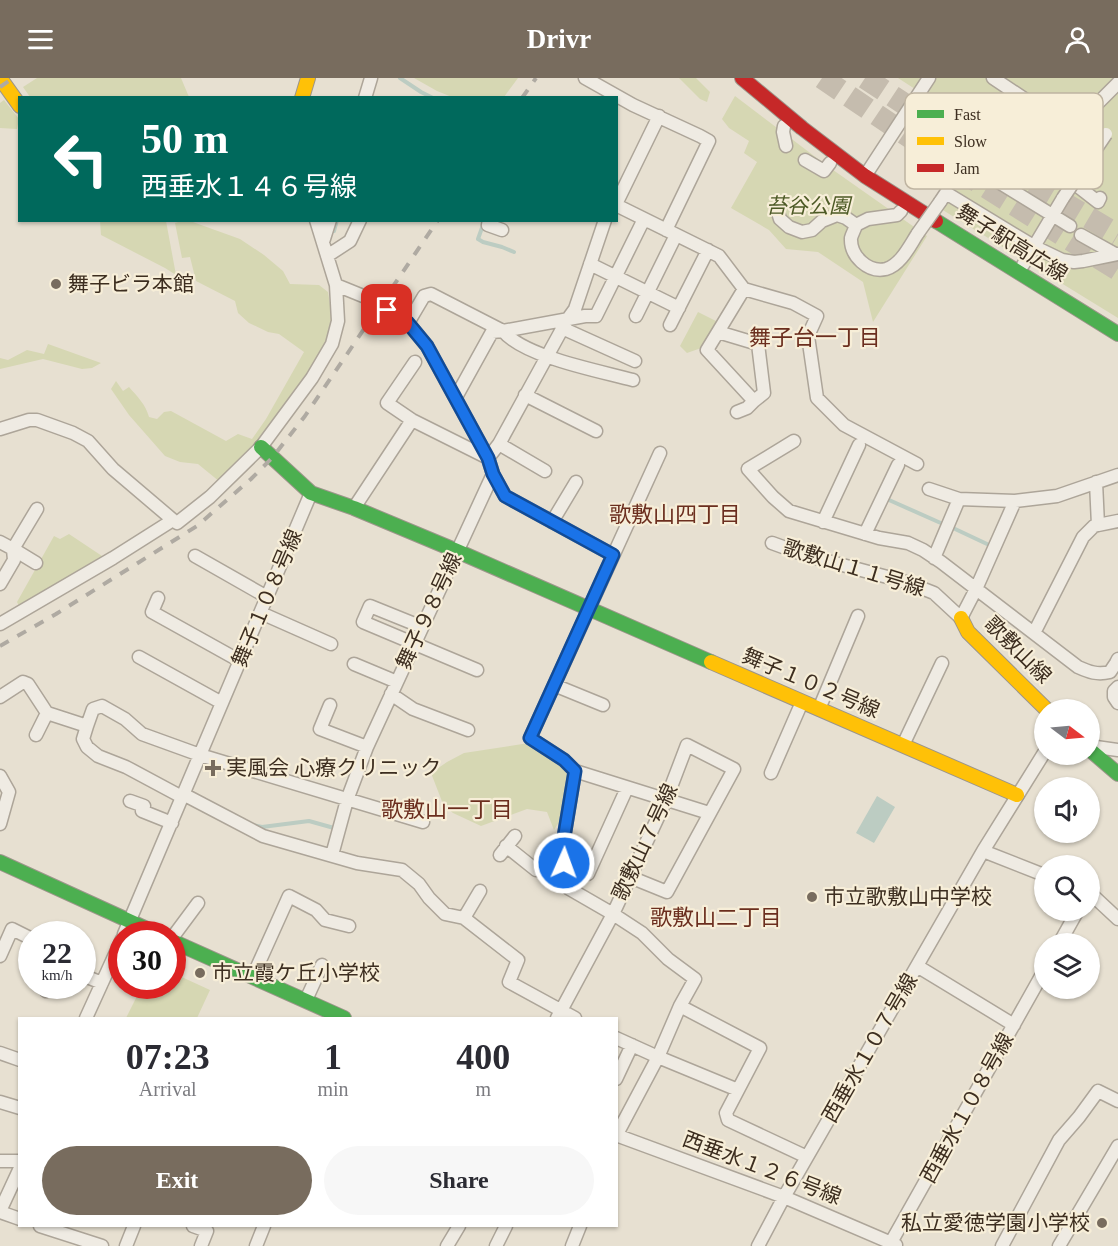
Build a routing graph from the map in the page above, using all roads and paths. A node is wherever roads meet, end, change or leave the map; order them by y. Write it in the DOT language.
graph roads {
  1 [pos="0,78"];
  2 [pos="308,78"];
  3 [pos="371,78"];
  4 [pos="585,78"];
  5 [pos="742,78"];
  6 [pos="929,78"];
  7 [pos="993,78"];
  8 [pos="1010,83"];
  9 [pos="1118,83"];
  10 [pos="919,93"];
  11 [pos="303,96"];
  12 [pos="366,96"];
  13 [pos="617,96"];
  14 [pos="618,97"];
  15 [pos="1103,98"];
  16 [pos="18,103"];
  17 [pos="905,114"];
  18 [pos="659,117"];
  19 [pos="784,126"];
  20 [pos="1106,134"];
  21 [pos="1103,137"];
  22 [pos="786,146"];
  23 [pos="805,160"];
  24 [pos="830,163"];
  25 [pos="864,176"];
  26 [pos="1010,189"];
  27 [pos="1069,189"];
  28 [pos="1081,189"];
  29 [pos="1100,198"];
  30 [pos="618,201"];
  31 [pos="618,206"];
  32 [pos="777,209"];
  33 [pos="901,211"];
  34 [pos="1054,216"];
  35 [pos="644,219"];
  36 [pos="317,222"];
  37 [pos="329,222"];
  38 [pos="359,222"];
  39 [pos="489,222"];
  40 [pos="604,222"];
  41 [pos="856,225"];
  42 [pos="1070,226"];
  43 [pos="502,230"];
  44 [pos="671,232"];
  45 [pos="1081,234"];
  46 [pos="323,243"];
  47 [pos="1035,247"];
  48 [pos="708,250"];
  49 [pos="1116,254"];
  50 [pos="327,256"];
  51 [pos="590,264"];
  52 [pos="1023,265"];
  53 [pos="615,276"];
  54 [pos="336,285"];
  55 [pos="744,289"];
  56 [pos="647,292"];
  57 [pos="368,298"];
  58 [pos="679,308"];
  59 [pos="387,310"];
  60 [pos="636,316"];
  61 [pos="408,323"];
  62 [pos="565,324"];
  63 [pos="670,325"];
  64 [pos="503,331"];
  65 [pos="718,332"];
  66 [pos="1118,334"];
  67 [pos="546,357"];
  68 [pos="635,361"];
  69 [pos="415,362"];
  70 [pos="633,380"];
  71 [pos="525,396"];
  72 [pos="456,397"];
  73 [pos="754,401"];
  74 [pos="737,412"];
  75 [pos="412,420"];
  76 [pos="0,429"];
  77 [pos="596,431"];
  78 [pos="794,441"];
  79 [pos="499,444"];
  80 [pos="859,446"];
  81 [pos="261,447"];
  82 [pos="660,453"];
  83 [pos="488,458"];
  84 [pos="917,464"];
  85 [pos="898,465"];
  86 [pos="545,471"];
  87 [pos="493,474"];
  88 [pos="1118,475"];
  89 [pos="576,482"];
  90 [pos="1096,483"];
  91 [pos="929,489"];
  92 [pos="311,493"];
  93 [pos="959,499"];
  94 [pos="1015,501"];
  95 [pos="354,508"];
  96 [pos="37,509"];
  97 [pos="173,520"];
  98 [pos="1118,521"];
  99 [pos="552,522"];
  100 [pos="823,522"];
  101 [pos="1098,525"];
  102 [pos="865,534"];
  103 [pos="0,542"];
  104 [pos="772,543"];
  105 [pos="13,549"];
  106 [pos="457,551"];
  107 [pos="613,555"];
  108 [pos="195,556"];
  109 [pos="934,558"];
  110 [pos="36,563"];
  111 [pos="0,584"];
  112 [pos="976,589"];
  113 [pos="267,597"];
  114 [pos="158,598"];
  115 [pos="588,609"];
  116 [pos="261,613"];
  117 [pos="858,616"];
  118 [pos="962,618"];
  119 [pos="0,624"];
  120 [pos="422,627"];
  121 [pos="1034,633"];
  122 [pos="414,643"];
  123 [pos="331,644"];
  124 [pos="139,657"];
  125 [pos="1118,659"];
  126 [pos="240,661"];
  127 [pos="942,663"];
  128 [pos="354,664"];
  129 [pos="477,670"];
  130 [pos="397,682"];
  131 [pos="554,685"];
  132 [pos="1118,687"];
  133 [pos="391,694"];
  134 [pos="0,697"];
  135 [pos="1036,699"];
  136 [pos="802,702"];
  137 [pos="222,703"];
  138 [pos="1118,703"];
  139 [pos="330,705"];
  140 [pos="603,705"];
  141 [pos="819,709"];
  142 [pos="47,714"];
  143 [pos="87,726"];
  144 [pos="468,730"];
  145 [pos="36,735"];
  146 [pos="903,746"];
  147 [pos="367,747"];
  148 [pos="1100,748"];
  149 [pos="1118,750"];
  150 [pos="200,755"];
  151 [pos="1100,757"];
  152 [pos="1036,765"];
  153 [pos="575,771"];
  154 [pos="771,773"];
  155 [pos="1118,774"];
  156 [pos="0,776"];
  157 [pos="627,788"];
  158 [pos="1017,795"];
  159 [pos="183,796"];
  160 [pos="347,800"];
  161 [pos="666,800"];
  162 [pos="130,801"];
  163 [pos="709,813"];
  164 [pos="423,822"];
  165 [pos="172,823"];
  166 [pos="0,824"];
  167 [pos="515,836"];
  168 [pos="983,851"];
  169 [pos="332,855"];
  170 [pos="0,862"];
  171 [pos="564,865"];
  172 [pos="1034,871"];
  173 [pos="630,878"];
  174 [pos="480,891"];
  175 [pos="1100,902"];
  176 [pos="198,903"];
  177 [pos="613,914"];
  178 [pos="464,918"];
  179 [pos="1118,919"];
  180 [pos="113,921"];
  181 [pos="129,921"];
  182 [pos="181,921"];
  183 [pos="349,927"];
  184 [pos="18,932"];
  185 [pos="186,946"];
  186 [pos="0,956"];
  187 [pos="322,965"];
  188 [pos="917,966"];
  189 [pos="108,970"];
  190 [pos="253,976"];
  191 [pos="96,981"];
  192 [pos="102,983"];
  193 [pos="1034,989"];
  194 [pos="306,1000"];
  195 [pos="680,1006"];
  196 [pos="559,1015"];
  197 [pos="86,1017"];
  198 [pos="342,1017"];
  199 [pos="1014,1025"];
  200 [pos="618,1039"];
  201 [pos="632,1045"];
  202 [pos="0,1053"];
  203 [pos="658,1057"];
  204 [pos="18,1059"];
  205 [pos="618,1075"];
  206 [pos="738,1090"];
  207 [pos="1118,1101"];
  208 [pos="0,1102"];
  209 [pos="18,1107"];
  210 [pos="618,1133"];
  211 [pos="618,1135"];
  212 [pos="1118,1146"];
  213 [pos="807,1157"];
  214 [pos="0,1161"];
  215 [pos="18,1161"];
  216 [pos="18,1172"];
  217 [pos="784,1197"];
  218 [pos="0,1211"];
  219 [pos="18,1218"];
  220 [pos="43,1227"];
  221 [pos="82,1227"];
  222 [pos="134,1227"];
  223 [pos="196,1227"];
  224 [pos="264,1227"];
  225 [pos="458,1227"];
  226 [pos="506,1227"];
  227 [pos="580,1227"];
  228 [pos="77,1238"];
  229 [pos="892,1245"];
  230 [pos="100,1246"];
  231 [pos="126,1246"];
  232 [pos="201,1246"];
  233 [pos="256,1246"];
  234 [pos="447,1246"];
  235 [pos="496,1246"];
  236 [pos="572,1246"];
  237 [pos="758,1246"];
  238 [pos="1002,1246"];
  239 [pos="1059,1246"];
  1 -- 16 [label="street"];
  2 -- 11 [label="street"];
  3 -- 12 [label="street"];
  4 -- 13 [label="street"];
  5 -- 25 [label="street, 舞子駅高広線"];
  6 -- 10 [label="street"];
  7 -- 8 [label="street"];
  9 -- 15 [label="street"];
  14 -- 18 [label="street"];
  17 -- 25 [label="street"];
  18 -- 30 [label="street"];
  18 -- 44 [label="street"];
  19 -- 22 [label="street"];
  20 -- 21 [label="street, bridge"];
  23 -- 24 [label="street"];
  25 -- 66 [label="street, 舞子駅高広線"];
  26 -- 34 [label="street"];
  27 -- 34 [label="street, bridge"];
  28 -- 29 [label="street"];
  31 -- 35 [label="street"];
  32 -- 41 [label="street"];
  33 -- 41 [label="street"];
  34 -- 42 [label="street"];
  34 -- 47 [label="street"];
  35 -- 44 [label="street"];
  35 -- 53 [label="street"];
  36 -- 46 [label="street"];
  37 -- 46 [label="street"];
  38 -- 50 [label="street"];
  39 -- 43 [label="street"];
  40 -- 51 [label="street"];
  41 -- 47 [label="street, bridge"];
  44 -- 48 [label="street"];
  44 -- 56 [label="street"];
  45 -- 49 [label="street"];
  46 -- 50 [label="street"];
  47 -- 49 [label="street"];
  47 -- 52 [label="street"];
  48 -- 55 [label="street"];
  48 -- 58 [label="street"];
  50 -- 54 [label="street"];
  51 -- 53 [label="street"];
  51 -- 62 [label="street"];
  53 -- 56 [label="street"];
  53 -- 62 [label="street"];
  54 -- 57 [label="street"];
  54 -- 81 [label="street"];
  55 -- 65 [label="street"];
  55 -- 84 [label="street"];
  56 -- 58 [label="street"];
  56 -- 60 [label="street"];
  58 -- 63 [label="street"];
  59 -- 61 [label="street"];
  61 -- 64 [label="street"];
  61 -- 72 [label="street"];
  62 -- 64 [label="street"];
  62 -- 67 [label="street"];
  62 -- 68 [label="street"];
  64 -- 67 [label="street"];
  64 -- 72 [label="street"];
  65 -- 73 [label="street"];
  65 -- 73 [label="street"];
  67 -- 70 [label="street"];
  67 -- 71 [label="street"];
  69 -- 75 [label="street"];
  71 -- 77 [label="street"];
  71 -- 79 [label="street"];
  72 -- 83 [label="street"];
  73 -- 74 [label="street"];
  75 -- 83 [label="street"];
  75 -- 95 [label="street"];
  76 -- 97 [label="street"];
  78 -- 100 [label="street"];
  79 -- 83 [label="street"];
  79 -- 86 [label="street"];
  80 -- 100 [label="street"];
  81 -- 92 [label="street"];
  81 -- 97 [label="street"];
  82 -- 107 [label="street"];
  83 -- 87 [label="street"];
  85 -- 102 [label="street"];
  87 -- 99 [label="street"];
  87 -- 106 [label="street, 舞子９８号線"];
  88 -- 90 [label="street"];
  89 -- 99 [label="street"];
  90 -- 94 [label="street"];
  90 -- 101 [label="street"];
  91 -- 93 [label="street"];
  92 -- 95 [label="street, 舞子１０２号線"];
  92 -- 113 [label="street, 舞子１０８号線"];
  93 -- 94 [label="street"];
  93 -- 109 [label="street"];
  94 -- 112 [label="street"];
  95 -- 106 [label="street, 舞子１０２号線"];
  96 -- 105 [label="street"];
  97 -- 119 [label="street"];
  98 -- 101 [label="street"];
  99 -- 107 [label="street"];
  100 -- 102 [label="street"];
  101 -- 121 [label="street"];
  102 -- 109 [label="street"];
  103 -- 105 [label="street"];
  104 -- 118 [label="street, 歌敷山１１号線"];
  105 -- 110 [label="street"];
  105 -- 111 [label="street"];
  106 -- 115 [label="street, 舞子１０２号線"];
  106 -- 120 [label="street, 舞子９８号線"];
  107 -- 115 [label="street"];
  108 -- 113 [label="street"];
  109 -- 112 [label="street"];
  112 -- 118 [label="street"];
  112 -- 121 [label="street"];
  113 -- 116 [label="street, 舞子１０８号線"];
  114 -- 126 [label="street"];
  115 -- 131 [label="street"];
  115 -- 136 [label="street, 舞子１０２号線"];
  116 -- 123 [label="street"];
  116 -- 126 [label="street, 舞子１０８号線"];
  117 -- 141 [label="street"];
  118 -- 135 [label="street, 歌敷山線"];
  120 -- 122 [label="street, 舞子９８号線"];
  120 -- 122 [label="street"];
  121 -- 125 [label="street"];
  122 -- 129 [label="street"];
  122 -- 130 [label="street, 舞子９８号線"];
  124 -- 137 [label="street"];
  126 -- 137 [label="street, 舞子１０８号線"];
  127 -- 146 [label="street"];
  128 -- 130 [label="street"];
  130 -- 133 [label="street, 舞子９８号線"];
  131 -- 140 [label="street"];
  131 -- 153 [label="street"];
  132 -- 138 [label="street"];
  133 -- 144 [label="street"];
  133 -- 147 [label="street, 舞子９８号線"];
  134 -- 142 [label="street"];
  136 -- 141 [label="street, 舞子１０２号線"];
  136 -- 154 [label="street"];
  137 -- 150 [label="street, 舞子１０８号線"];
  139 -- 147 [label="street"];
  141 -- 146 [label="street, 舞子１０２号線"];
  142 -- 143 [label="street"];
  142 -- 145 [label="street"];
  143 -- 150 [label="street"];
  143 -- 159 [label="street"];
  146 -- 158 [label="street, 舞子１０２号線"];
  147 -- 160 [label="street, 舞子９８号線"];
  148 -- 149 [label="street"];
  150 -- 159 [label="street, 舞子１０８号線"];
  150 -- 160 [label="street"];
  151 -- 155 [label="street"];
  152 -- 158 [label="street, 西垂水１０７号線"];
  153 -- 157 [label="street"];
  153 -- 171 [label="street"];
  156 -- 166 [label="street"];
  157 -- 161 [label="street"];
  157 -- 171 [label="street"];
  158 -- 168 [label="street, 西垂水１０７号線"];
  159 -- 165 [label="street, 舞子１０８号線"];
  159 -- 169 [label="street"];
  160 -- 164 [label="street"];
  160 -- 169 [label="street, 舞子９８号線"];
  161 -- 163 [label="street"];
  161 -- 163 [label="street, 歌敷山７号線"];
  161 -- 173 [label="street, 歌敷山７号線"];
  162 -- 165 [label="street"];
  163 -- 173 [label="street"];
  165 -- 181 [label="street, 舞子１０８号線"];
  167 -- 171 [label="street"];
  168 -- 172 [label="street"];
  168 -- 188 [label="street, 西垂水１０７号線"];
  169 -- 178 [label="street"];
  170 -- 180 [label="street"];
  171 -- 177 [label="street"];
  173 -- 177 [label="street, 歌敷山７号線"];
  174 -- 178 [label="street"];
  175 -- 179 [label="street"];
  176 -- 182 [label="street"];
  177 -- 195 [label="street"];
  177 -- 196 [label="street, 歌敷山７号線"];
  178 -- 196 [label="street"];
  183 -- 190 [label="street"];
  184 -- 186 [label="street"];
  185 -- 190 [label="street"];
  187 -- 194 [label="street"];
  188 -- 199 [label="street"];
  188 -- 213 [label="street, 西垂水１０７号線"];
  189 -- 192 [label="street"];
  190 -- 194 [label="street"];
  191 -- 192 [label="street"];
  192 -- 197 [label="street"];
  193 -- 199 [label="street, 西垂水１０８号線"];
  194 -- 198 [label="street"];
  195 -- 203 [label="street"];
  195 -- 206 [label="street"];
  199 -- 229 [label="street, 西垂水１０８号線"];
  200 -- 201 [label="street"];
  201 -- 203 [label="street"];
  201 -- 205 [label="street"];
  202 -- 204 [label="street"];
  203 -- 206 [label="street"];
  203 -- 210 [label="street"];
  206 -- 213 [label="street"];
  207 -- 238 [label="street"];
  208 -- 209 [label="street"];
  211 -- 217 [label="street, 西垂水１２６号線"];
  212 -- 239 [label="street"];
  213 -- 217 [label="street, 西垂水１０７号線"];
  214 -- 215 [label="street"];
  216 -- 218 [label="street"];
  217 -- 229 [label="street, 西垂水１２６号線"];
  217 -- 237 [label="street, 西垂水１０７号線"];
  218 -- 219 [label="street"];
  220 -- 228 [label="street"];
  221 -- 228 [label="street"];
  222 -- 231 [label="street"];
  223 -- 232 [label="street"];
  224 -- 233 [label="street"];
  225 -- 234 [label="street"];
  226 -- 235 [label="street"];
  227 -- 236 [label="street"];
  228 -- 230 [label="street"];
}
